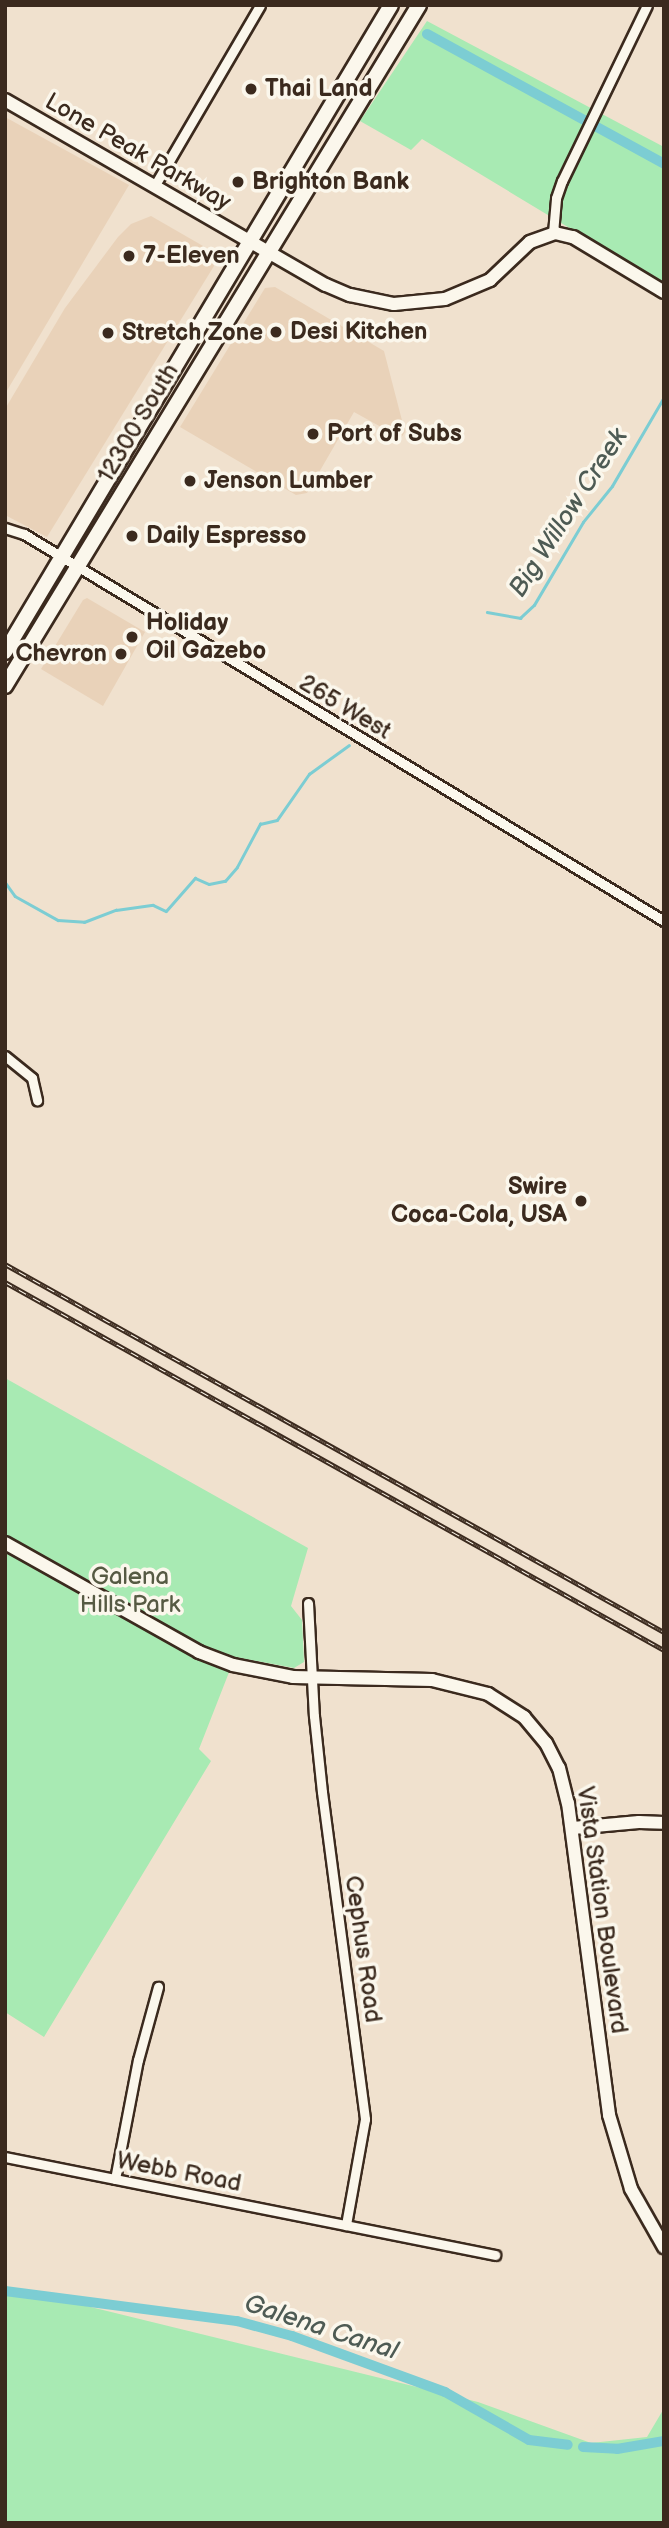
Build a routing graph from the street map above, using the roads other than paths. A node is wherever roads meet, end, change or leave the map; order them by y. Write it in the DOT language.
graph roads {
  1 [pos="260,5"];
  2 [pos="391,5"];
  3 [pos="419,5"];
  4 [pos="647,5"];
  5 [pos="5,100"];
  6 [pos="155,185"];
  7 [pos="553,233"];
  8 [pos="250,240"];
  9 [pos="268,251"];
  10 [pos="664,292"];
  11 [pos="5,528"];
  12 [pos="62,557"];
  13 [pos="78,566"];
  14 [pos="5,652"];
  15 [pos="5,686"];
  16 [pos="664,920"];
  17 [pos="5,1056"];
  18 [pos="37,1100"];
  19 [pos="5,1543"];
  20 [pos="308,1603"];
  21 [pos="313,1677"];
  22 [pos="664,1823"];
  23 [pos="573,1828"];
  24 [pos="158,1987"];
  25 [pos="5,2157"];
  26 [pos="115,2179"];
  27 [pos="346,2225"];
  28 [pos="664,2247"];
  29 [pos="495,2255"];
  1 -- 6 [label="street"];
  2 -- 8 [label="main road, 12300 South"];
  3 -- 9 [label="main road, 12300 South"];
  4 -- 7 [label="street"];
  5 -- 6 [label="street, Lone Peak Parkway"];
  6 -- 8 [label="street, Lone Peak Parkway"];
  7 -- 9 [label="street, Lone Peak Parkway"];
  7 -- 10 [label="street"];
  8 -- 9 [label="street, Lone Peak Parkway"];
  8 -- 12 [label="main road, 12300 South"];
  9 -- 13 [label="main road, 12300 South"];
  11 -- 12 [label="street, 265 West"];
  12 -- 13 [label="street, 265 West"];
  12 -- 14 [label="main road, 12300 South"];
  13 -- 15 [label="main road, 12300 South"];
  13 -- 16 [label="street, 265 West"];
  17 -- 18 [label="street"];
  19 -- 21 [label="street, Vista Station Boulevard"];
  20 -- 21 [label="street, Cephus Road"];
  21 -- 23 [label="street, Vista Station Boulevard"];
  21 -- 27 [label="street, Cephus Road"];
  22 -- 23 [label="street"];
  23 -- 28 [label="street, Vista Station Boulevard"];
  24 -- 26 [label="street"];
  25 -- 26 [label="street, Webb Road"];
  26 -- 27 [label="street, Webb Road"];
  27 -- 29 [label="street, Webb Road"];
}
